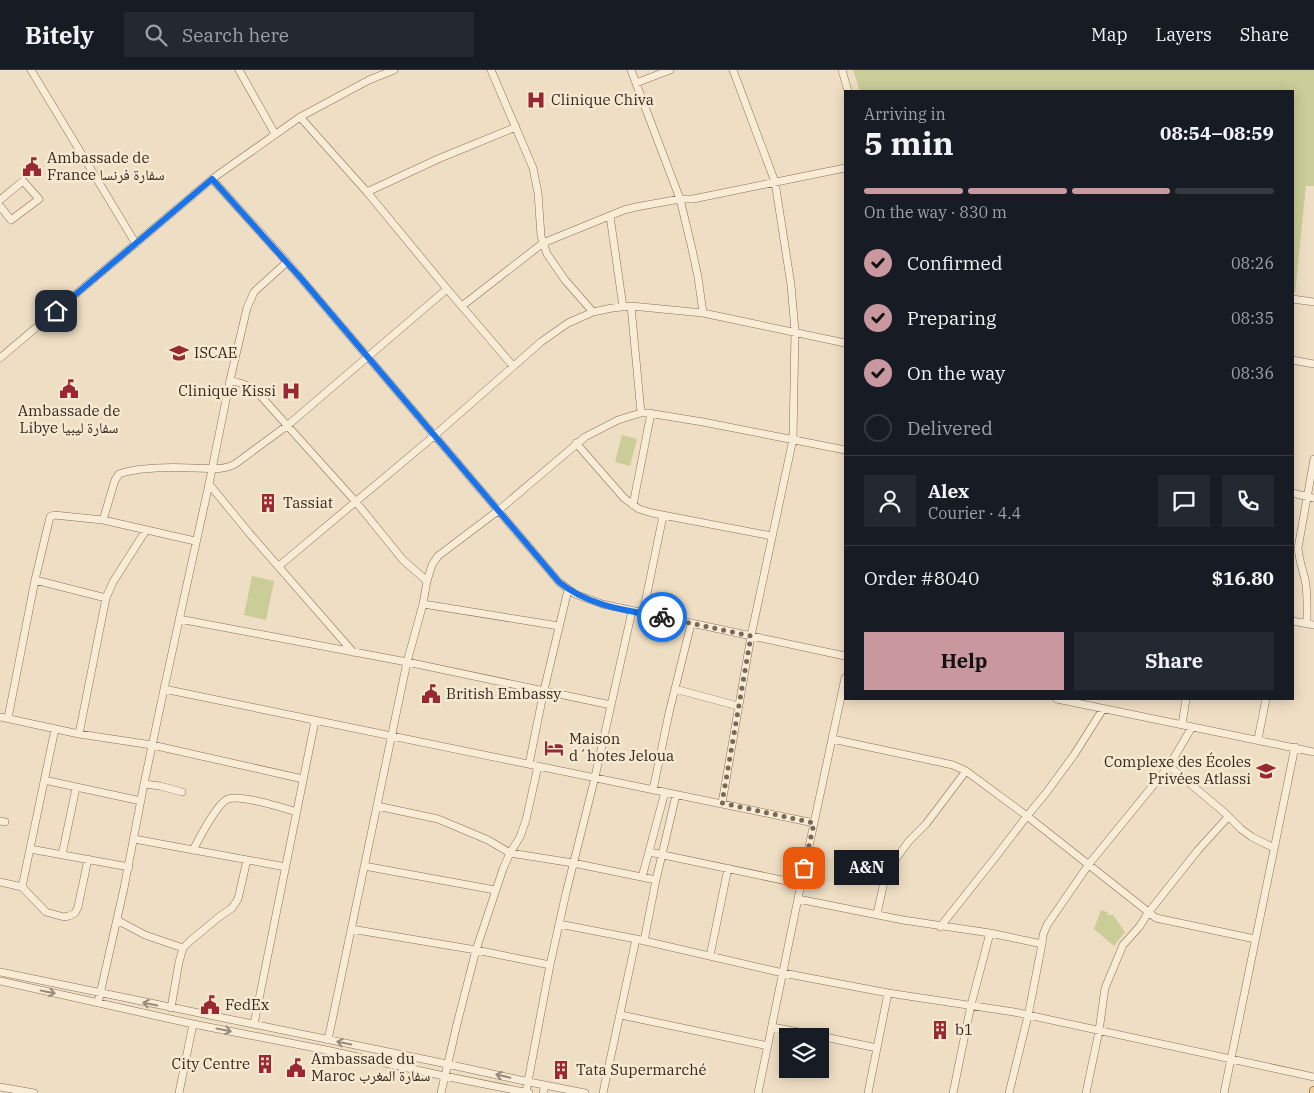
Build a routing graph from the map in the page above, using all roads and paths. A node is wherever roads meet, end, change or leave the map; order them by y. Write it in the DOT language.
graph roads {
  1 [pos="30,70"];
  2 [pos="239,70"];
  3 [pos="394,70"];
  4 [pos="491,70"];
  5 [pos="631,70"];
  6 [pos="670,70"];
  7 [pos="733,70"];
  8 [pos="842,70"];
  9 [pos="636,83"];
  10 [pos="848,90"];
  11 [pos="300,117"];
  12 [pos="516,127"];
  13 [pos="275,134"];
  14 [pos="844,168"];
  15 [pos="212,179"];
  16 [pos="775,182"];
  17 [pos="368,192"];
  18 [pos="680,199"];
  19 [pos="0,200"];
  20 [pos="0,206"];
  21 [pos="610,216"];
  22 [pos="543,242"];
  23 [pos="136,244"];
  24 [pos="287,262"];
  25 [pos="447,289"];
  26 [pos="1294,299"];
  27 [pos="1314,302"];
  28 [pos="462,306"];
  29 [pos="627,307"];
  30 [pos="593,312"];
  31 [pos="702,313"];
  32 [pos="795,331"];
  33 [pos="844,343"];
  34 [pos="368,357"];
  35 [pos="0,358"];
  36 [pos="1294,360"];
  37 [pos="1314,364"];
  38 [pos="513,366"];
  39 [pos="230,380"];
  40 [pos="642,413"];
  41 [pos="651,413"];
  42 [pos="288,426"];
  43 [pos="434,436"];
  44 [pos="793,439"];
  45 [pos="576,443"];
  46 [pos="844,450"];
  47 [pos="1314,459"];
  48 [pos="211,468"];
  49 [pos="209,484"];
  50 [pos="1294,493"];
  51 [pos="1310,497"];
  52 [pos="356,502"];
  53 [pos="633,506"];
  54 [pos="498,510"];
  55 [pos="663,516"];
  56 [pos="103,520"];
  57 [pos="146,530"];
  58 [pos="772,536"];
  59 [pos="195,542"];
  60 [pos="279,566"];
  61 [pos="35,580"];
  62 [pos="426,581"];
  63 [pos="568,590"];
  64 [pos="106,598"];
  65 [pos="423,604"];
  66 [pos="632,611"];
  67 [pos="643,613"];
  68 [pos="179,619"];
  69 [pos="1294,621"];
  70 [pos="691,624"];
  71 [pos="1310,624"];
  72 [pos="558,626"];
  73 [pos="751,636"];
  74 [pos="353,652"];
  75 [pos="844,656"];
  76 [pos="407,662"];
  77 [pos="844,683"];
  78 [pos="164,689"];
  79 [pos="676,689"];
  80 [pos="544,690"];
  81 [pos="1065,700"];
  82 [pos="1186,700"];
  83 [pos="1266,700"];
  84 [pos="611,705"];
  85 [pos="738,706"];
  86 [pos="1103,709"];
  87 [pos="0,717"];
  88 [pos="8,718"];
  89 [pos="316,721"];
  90 [pos="1182,725"];
  91 [pos="1192,727"];
  92 [pos="55,729"];
  93 [pos="79,734"];
  94 [pos="392,736"];
  95 [pos="832,739"];
  96 [pos="1258,739"];
  97 [pos="152,745"];
  98 [pos="1295,747"];
  99 [pos="1314,752"];
  100 [pos="529,764"];
  101 [pos="538,766"];
  102 [pos="1169,766"];
  103 [pos="966,771"];
  104 [pos="595,778"];
  105 [pos="303,779"];
  106 [pos="44,780"];
  107 [pos="144,784"];
  108 [pos="76,788"];
  109 [pos="653,790"];
  110 [pos="182,792"];
  111 [pos="665,792"];
  112 [pos="676,795"];
  113 [pos="141,801"];
  114 [pos="722,803"];
  115 [pos="377,806"];
  116 [pos="297,812"];
  117 [pos="1026,816"];
  118 [pos="1228,817"];
  119 [pos="814,823"];
  120 [pos="134,839"];
  121 [pos="1274,848"];
  122 [pos="30,849"];
  123 [pos="193,850"];
  124 [pos="649,852"];
  125 [pos="510,853"];
  126 [pos="62,855"];
  127 [pos="662,855"];
  128 [pos="88,859"];
  129 [pos="247,860"];
  130 [pos="573,863"];
  131 [pos="1088,864"];
  132 [pos="364,866"];
  133 [pos="129,867"];
  134 [pos="286,867"];
  135 [pos="728,868"];
  136 [pos="642,877"];
  137 [pos="656,880"];
  138 [pos="0,882"];
  139 [pos="801,884"];
  140 [pos="22,887"];
  141 [pos="495,890"];
  142 [pos="798,898"];
  143 [pos="1148,913"];
  144 [pos="877,914"];
  145 [pos="117,920"];
  146 [pos="559,924"];
  147 [pos="940,927"];
  148 [pos="351,929"];
  149 [pos="990,934"];
  150 [pos="1255,939"];
  151 [pos="636,940"];
  152 [pos="644,942"];
  153 [pos="1042,944"];
  154 [pos="183,948"];
  155 [pos="476,950"];
  156 [pos="710,956"];
  157 [pos="550,965"];
  158 [pos="0,972"];
  159 [pos="783,973"];
  160 [pos="0,982"];
  161 [pos="888,993"];
  162 [pos="100,994"];
  163 [pos="98,1003"];
  164 [pos="971,1005"];
  165 [pos="171,1008"];
  166 [pos="621,1015"];
  167 [pos="1028,1016"];
  168 [pos="193,1024"];
  169 [pos="254,1024"];
  170 [pos="772,1027"];
  171 [pos="779,1028"];
  172 [pos="1099,1030"];
  173 [pos="829,1038"];
  174 [pos="328,1040"];
  175 [pos="768,1046"];
  176 [pos="877,1048"];
  177 [pos="1232,1059"];
  178 [pos="447,1064"];
  179 [pos="444,1076"];
  180 [pos="1314,1077"];
  181 [pos="528,1082"];
  182 [pos="0,1087"];
  183 [pos="544,1089"];
  184 [pos="34,1093"];
  185 [pos="179,1093"];
  186 [pos="441,1093"];
  187 [pos="528,1093"];
  188 [pos="585,1093"];
  189 [pos="603,1093"];
  190 [pos="758,1093"];
  191 [pos="868,1093"];
  192 [pos="953,1093"];
  193 [pos="1010,1093"];
  194 [pos="1086,1093"];
  195 [pos="1224,1093"];
  1 -- 23 [label="street"];
  2 -- 13 [label="street"];
  3 -- 11 [label="street"];
  4 -- 12 [label="street"];
  5 -- 9 [label="street"];
  6 -- 9 [label="street"];
  7 -- 16 [label="street"];
  8 -- 10 [label="street"];
  9 -- 18 [label="street"];
  11 -- 13 [label="street"];
  11 -- 17 [label="street"];
  12 -- 17 [label="street"];
  12 -- 22 [label="street"];
  13 -- 15 [label="street"];
  14 -- 16 [label="street"];
  15 -- 23 [label="street"];
  15 -- 24 [label="street"];
  16 -- 18 [label="street"];
  16 -- 32 [label="street"];
  17 -- 25 [label="street"];
  18 -- 21 [label="street"];
  18 -- 31 [label="street"];
  19 -- 20 [label="street"];
  21 -- 22 [label="street"];
  21 -- 29 [label="street"];
  22 -- 28 [label="street"];
  22 -- 30 [label="street"];
  23 -- 35 [label="street"];
  24 -- 34 [label="street"];
  24 -- 39 [label="street"];
  25 -- 28 [label="street"];
  25 -- 34 [label="street"];
  26 -- 27 [label="street"];
  28 -- 38 [label="street"];
  29 -- 30 [label="street"];
  29 -- 31 [label="street"];
  29 -- 40 [label="street"];
  30 -- 38 [label="street"];
  31 -- 32 [label="street"];
  32 -- 33 [label="street"];
  32 -- 44 [label="street"];
  34 -- 42 [label="street"];
  34 -- 43 [label="street"];
  36 -- 37 [label="street"];
  38 -- 43 [label="street"];
  39 -- 42 [label="street"];
  39 -- 48 [label="street"];
  40 -- 41 [label="street"];
  40 -- 45 [label="street"];
  41 -- 44 [label="street"];
  41 -- 53 [label="street"];
  42 -- 48 [label="street"];
  42 -- 52 [label="street"];
  43 -- 52 [label="street"];
  43 -- 54 [label="street"];
  44 -- 46 [label="street"];
  44 -- 58 [label="street"];
  45 -- 53 [label="street"];
  45 -- 54 [label="street"];
  47 -- 51 [label="street"];
  48 -- 49 [label="street"];
  48 -- 56 [label="street"];
  49 -- 59 [label="street"];
  49 -- 60 [label="street"];
  50 -- 51 [label="street"];
  51 -- 71 [label="street"];
  52 -- 60 [label="street"];
  52 -- 62 [label="street"];
  53 -- 55 [label="street"];
  54 -- 62 [label="street"];
  54 -- 63 [label="street"];
  55 -- 58 [label="street"];
  55 -- 67 [label="street"];
  56 -- 57 [label="street"];
  56 -- 61 [label="street"];
  57 -- 59 [label="street"];
  57 -- 64 [label="street"];
  58 -- 73 [label="street"];
  59 -- 68 [label="street"];
  60 -- 74 [label="street"];
  61 -- 64 [label="street"];
  61 -- 88 [label="street"];
  62 -- 65 [label="street"];
  63 -- 66 [label="street"];
  63 -- 72 [label="street"];
  64 -- 93 [label="street"];
  65 -- 72 [label="street"];
  65 -- 76 [label="street"];
  66 -- 67 [label="street"];
  66 -- 84 [label="street"];
  67 -- 70 [label="street"];
  68 -- 74 [label="street"];
  68 -- 78 [label="street"];
  69 -- 71 [label="street"];
  70 -- 73 [label="street"];
  70 -- 79 [label="street"];
  72 -- 80 [label="street"];
  73 -- 75 [label="street"];
  73 -- 85 [label="street"];
  74 -- 76 [label="street"];
  76 -- 80 [label="street"];
  76 -- 94 [label="street"];
  77 -- 95 [label="street"];
  78 -- 89 [label="street"];
  78 -- 97 [label="street"];
  79 -- 85 [label="street"];
  79 -- 109 [label="street"];
  80 -- 84 [label="street"];
  80 -- 100 [label="street"];
  81 -- 86 [label="street"];
  82 -- 90 [label="street"];
  83 -- 96 [label="street"];
  84 -- 104 [label="street"];
  85 -- 114 [label="street"];
  86 -- 90 [label="street"];
  86 -- 117 [label="street"];
  87 -- 88 [label="street"];
  88 -- 92 [label="street"];
  89 -- 94 [label="street"];
  89 -- 105 [label="street"];
  90 -- 91 [label="street"];
  91 -- 96 [label="street"];
  91 -- 102 [label="street"];
  92 -- 93 [label="street"];
  92 -- 106 [label="street"];
  93 -- 97 [label="street"];
  94 -- 100 [label="street"];
  94 -- 115 [label="street"];
  95 -- 103 [label="street"];
  95 -- 119 [label="street"];
  96 -- 98 [label="street"];
  97 -- 105 [label="street"];
  97 -- 107 [label="street"];
  98 -- 99 [label="street"];
  98 -- 121 [label="street"];
  100 -- 101 [label="street"];
  101 -- 104 [label="street"];
  101 -- 125 [label="street"];
  102 -- 118 [label="street"];
  102 -- 131 [label="street"];
  103 -- 117 [label="street"];
  103 -- 144 [label="street"];
  104 -- 109 [label="street"];
  104 -- 130 [label="street"];
  105 -- 116 [label="street"];
  106 -- 108 [label="street"];
  106 -- 122 [label="street"];
  107 -- 110 [label="street"];
  107 -- 113 [label="street"];
  108 -- 113 [label="street"];
  108 -- 126 [label="street"];
  109 -- 111 [label="street"];
  111 -- 112 [label="street"];
  111 -- 124 [label="street"];
  112 -- 114 [label="street"];
  112 -- 127 [label="street"];
  113 -- 120 [label="street"];
  114 -- 119 [label="street"];
  115 -- 125 [label="street"];
  115 -- 132 [label="street"];
  116 -- 123 [label="street"];
  116 -- 134 [label="street"];
  117 -- 131 [label="street"];
  117 -- 147 [label="street"];
  118 -- 121 [label="street"];
  118 -- 143 [label="street"];
  119 -- 139 [label="street"];
  120 -- 123 [label="street"];
  120 -- 133 [label="street"];
  121 -- 150 [label="street"];
  122 -- 126 [label="street"];
  122 -- 140 [label="street"];
  123 -- 129 [label="street"];
  124 -- 127 [label="street"];
  124 -- 136 [label="street"];
  125 -- 130 [label="street"];
  125 -- 141 [label="street"];
  126 -- 128 [label="street"];
  127 -- 135 [label="street"];
  127 -- 137 [label="street"];
  128 -- 133 [label="street"];
  128 -- 140 [label="street"];
  129 -- 134 [label="street"];
  129 -- 154 [label="street"];
  130 -- 136 [label="street"];
  130 -- 146 [label="street"];
  131 -- 143 [label="street"];
  131 -- 153 [label="street"];
  132 -- 141 [label="street"];
  132 -- 148 [label="street"];
  133 -- 145 [label="street"];
  134 -- 169 [label="street"];
  135 -- 139 [label="street"];
  135 -- 156 [label="street"];
  136 -- 137 [label="street"];
  137 -- 152 [label="street"];
  138 -- 140 [label="street"];
  139 -- 142 [label="street"];
  141 -- 155 [label="street"];
  142 -- 144 [label="street"];
  142 -- 159 [label="street"];
  143 -- 150 [label="street"];
  143 -- 172 [label="street"];
  144 -- 147 [label="street"];
  145 -- 154 [label="street"];
  145 -- 162 [label="street"];
  146 -- 151 [label="street"];
  146 -- 157 [label="street"];
  147 -- 149 [label="street"];
  148 -- 155 [label="street"];
  148 -- 174 [label="street"];
  149 -- 153 [label="street"];
  149 -- 164 [label="street"];
  150 -- 177 [label="street"];
  151 -- 152 [label="street"];
  151 -- 166 [label="street"];
  152 -- 156 [label="street"];
  153 -- 167 [label="street"];
  154 -- 165 [label="street"];
  155 -- 157 [label="street"];
  155 -- 178 [label="street"];
  156 -- 159 [label="street"];
  157 -- 181 [label="street"];
  158 -- 162 [label="street"];
  159 -- 161 [label="street"];
  159 -- 170 [label="street"];
  160 -- 163 [label="street, one-way"];
  161 -- 164 [label="street"];
  161 -- 176 [label="street"];
  162 -- 163 [label="street"];
  165 -- 162 [label="street, one-way"];
  163 -- 168 [label="street"];
  164 -- 167 [label="street"];
  164 -- 192 [label="street"];
  165 -- 169 [label="street"];
  166 -- 175 [label="street"];
  166 -- 189 [label="street"];
  167 -- 172 [label="street"];
  167 -- 193 [label="street"];
  168 -- 179 [label="street, one-way"];
  168 -- 185 [label="street"];
  169 -- 174 [label="street"];
  170 -- 171 [label="street"];
  170 -- 175 [label="street"];
  172 -- 177 [label="street"];
  172 -- 194 [label="street"];
  173 -- 176 [label="street"];
  178 -- 174 [label="street, one-way"];
  175 -- 190 [label="street"];
  176 -- 191 [label="street"];
  177 -- 180 [label="street"];
  177 -- 195 [label="street"];
  178 -- 179 [label="street"];
  181 -- 178 [label="street, one-way"];
  179 -- 186 [label="street"];
  179 -- 187 [label="street"];
  181 -- 183 [label="street"];
  181 -- 187 [label="street"];
  182 -- 184 [label="street"];
  183 -- 188 [label="street"];
}
